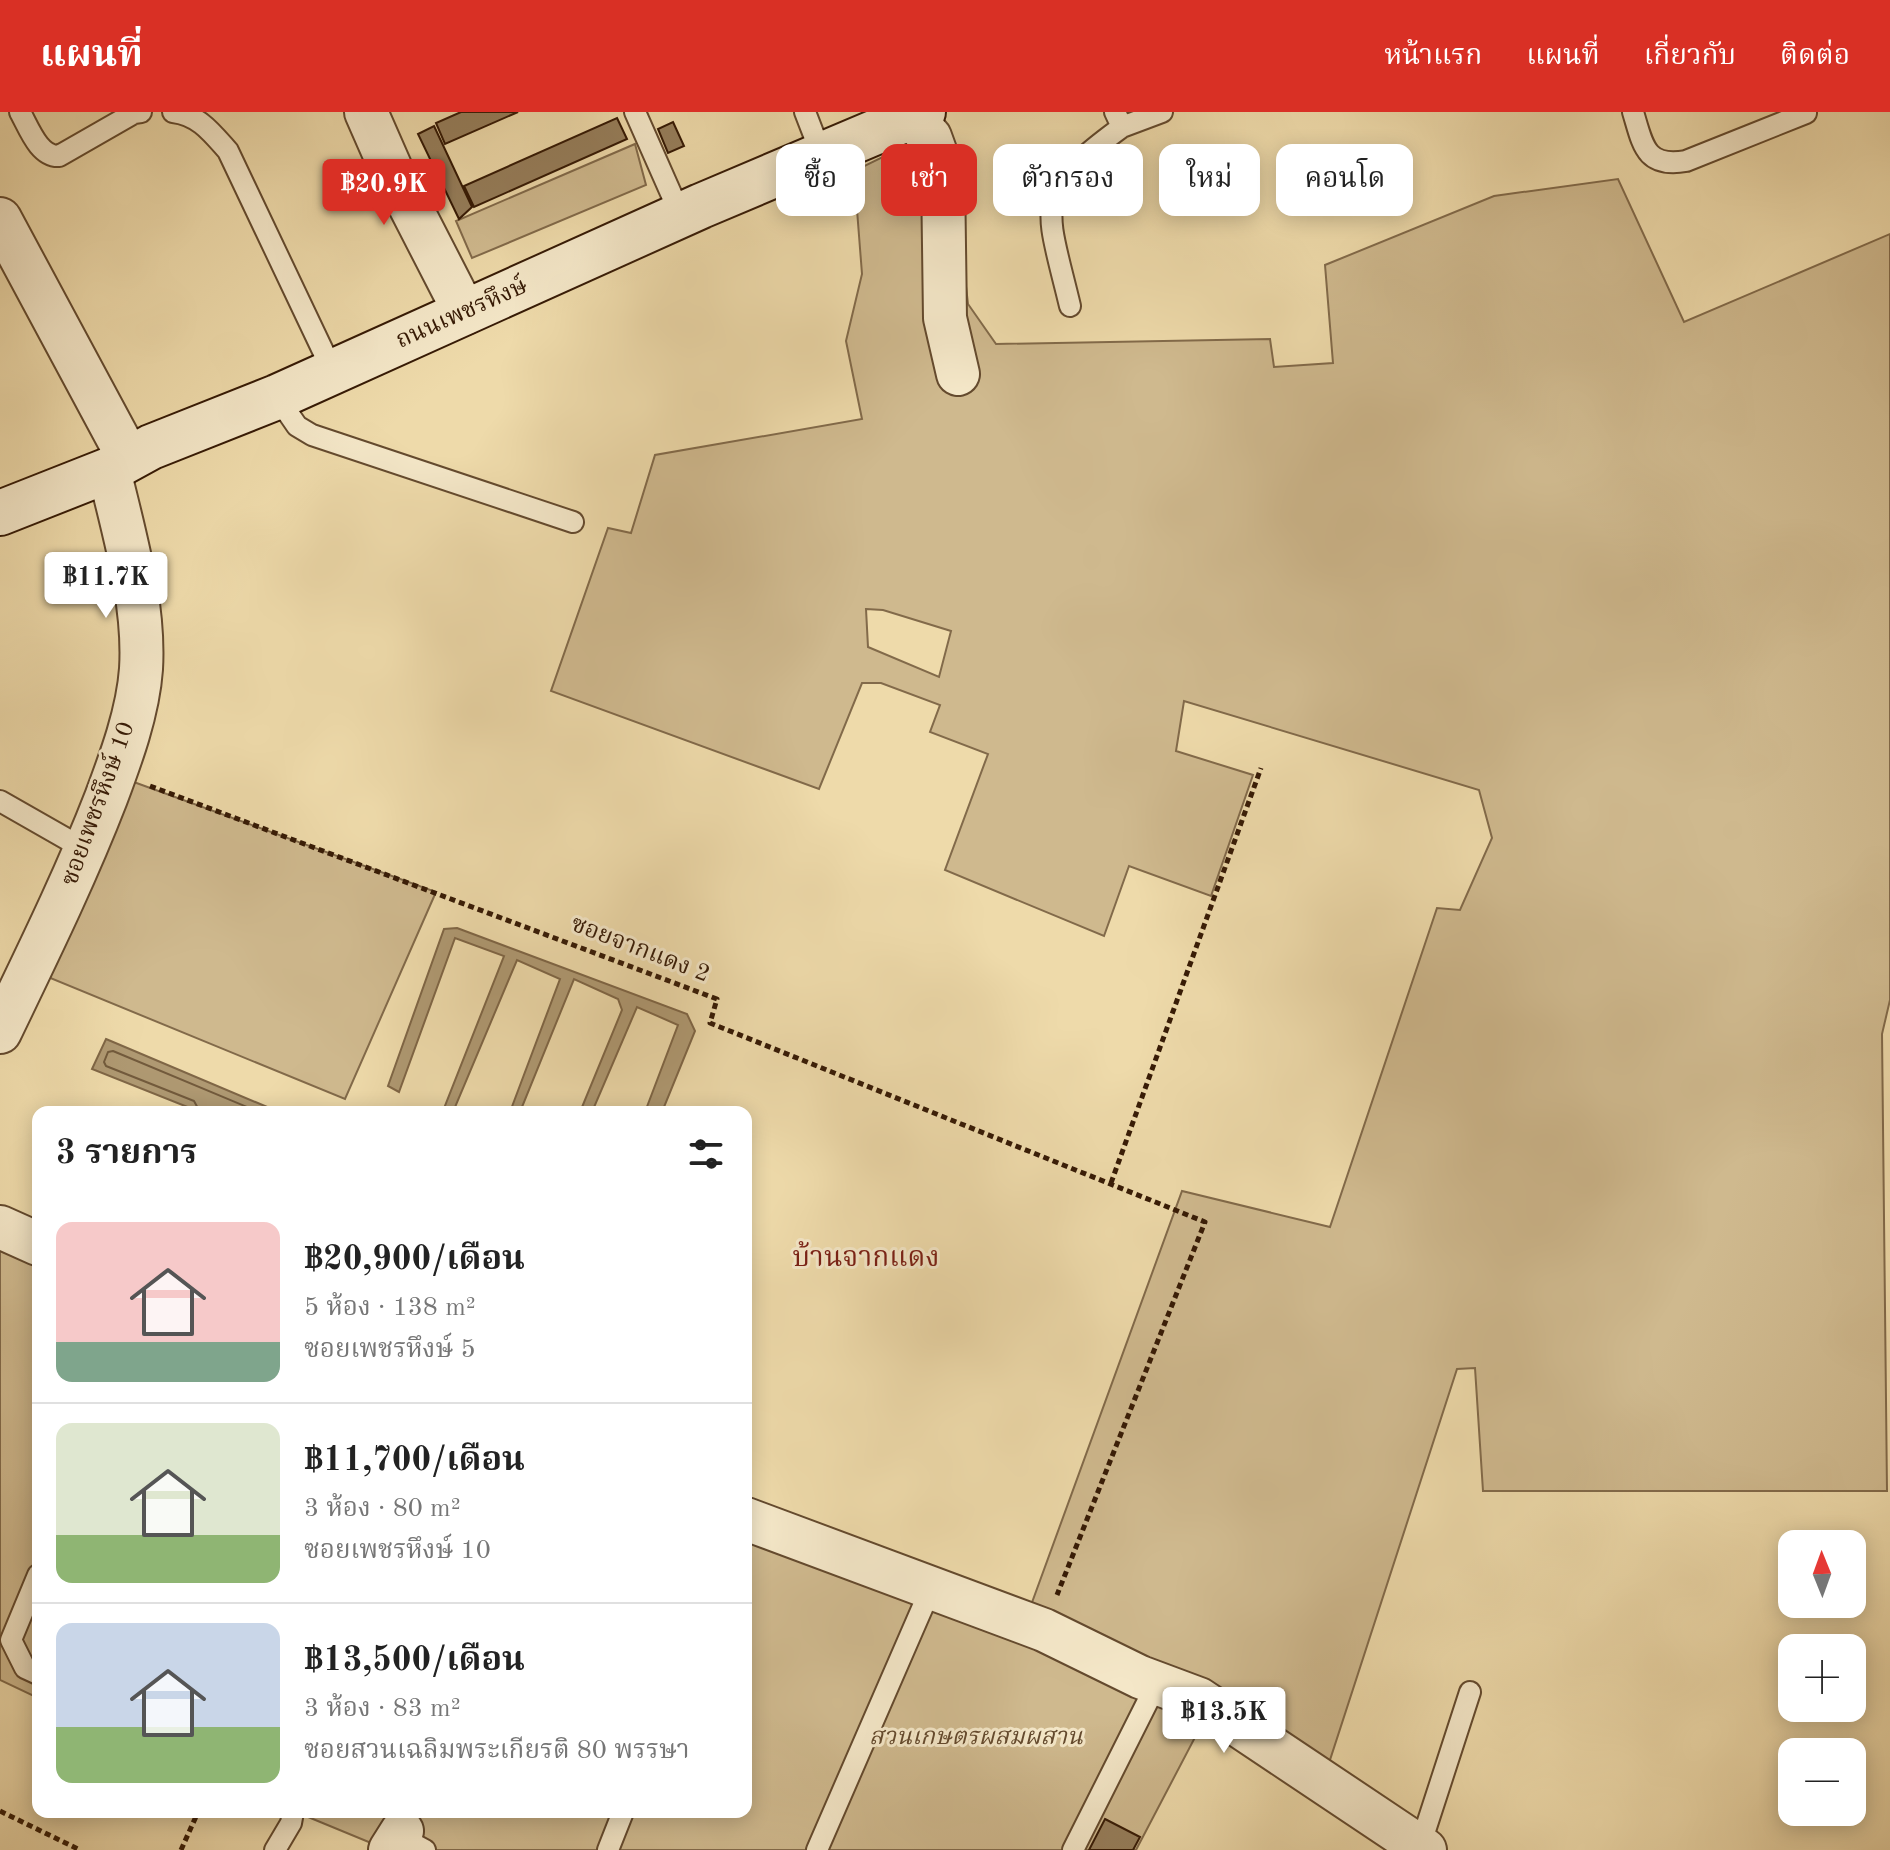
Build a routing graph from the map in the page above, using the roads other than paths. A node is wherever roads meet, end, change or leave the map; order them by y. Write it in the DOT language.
graph roads {
  1 [pos="20,112"];
  2 [pos="134,112"];
  3 [pos="141,112"];
  4 [pos="173,112"];
  5 [pos="366,112"];
  6 [pos="635,112"];
  7 [pos="805,112"];
  8 [pos="1162,112"];
  9 [pos="1633,112"];
  10 [pos="1806,113"];
  11 [pos="917,115"];
  12 [pos="1118,120"];
  13 [pos="817,144"];
  14 [pos="850,144"];
  15 [pos="776,176"];
  16 [pos="681,216"];
  17 [pos="0,219"];
  18 [pos="1070,306"];
  19 [pos="465,313"];
  20 [pos="333,372"];
  21 [pos="958,374"];
  22 [pos="277,397"];
  23 [pos="119,464"];
  24 [pos="0,513"];
  25 [pos="573,522"];
  26 [pos="0,801"];
  27 [pos="86,850"];
  28 [pos="0,1032"];
  29 [pos="0,1227"];
  30 [pos="32,1241"];
  31 [pos="752,1521"];
  32 [pos="931,1588"];
  33 [pos="32,1589"];
  34 [pos="32,1671"];
  35 [pos="1157,1683"];
  36 [pos="1470,1692"];
  37 [pos="292,1818"];
  38 [pos="621,1818"];
  39 [pos="1423,1848"];
  40 [pos="275,1850"];
  41 [pos="608,1850"];
  42 [pos="817,1850"];
  43 [pos="1073,1850"];
  1 -- 2 [label="lane"];
  2 -- 3 [label="lane"];
  4 -- 20 [label="lane"];
  5 -- 19 [label="street"];
  6 -- 16 [label="lane"];
  7 -- 13 [label="lane"];
  8 -- 12 [label="lane"];
  9 -- 10 [label="lane"];
  11 -- 14 [label="main road, ถนนเพชรหึงษ์"];
  11 -- 21 [label="street"];
  12 -- 18 [label="lane"];
  15 -- 16 [label="main road, ถนนเพชรหึงษ์"];
  16 -- 19 [label="main road, ถนนเพชรหึงษ์"];
  17 -- 23 [label="street, ซอยเพชรหึงษ์ 10"];
  19 -- 20 [label="main road, ถนนเพชรหึงษ์"];
  20 -- 22 [label="main road, ถนนเพชรหึงษ์"];
  22 -- 23 [label="main road, ถนนเพชรหึงษ์"];
  22 -- 25 [label="lane"];
  23 -- 24 [label="main road, ถนนเพชรหึงษ์"];
  23 -- 27 [label="street, ซอยเพชรหึงษ์ 10"];
  26 -- 27 [label="lane"];
  27 -- 28 [label="street, ซอยเพชรหึงษ์ 10"];
  29 -- 30 [label="street"];
  31 -- 32 [label="street"];
  32 -- 35 [label="street"];
  32 -- 42 [label="lane"];
  33 -- 34 [label="lane"];
  35 -- 39 [label="street"];
  35 -- 43 [label="lane"];
  36 -- 39 [label="lane"];
  37 -- 40 [label="lane"];
  38 -- 41 [label="lane"];
}
